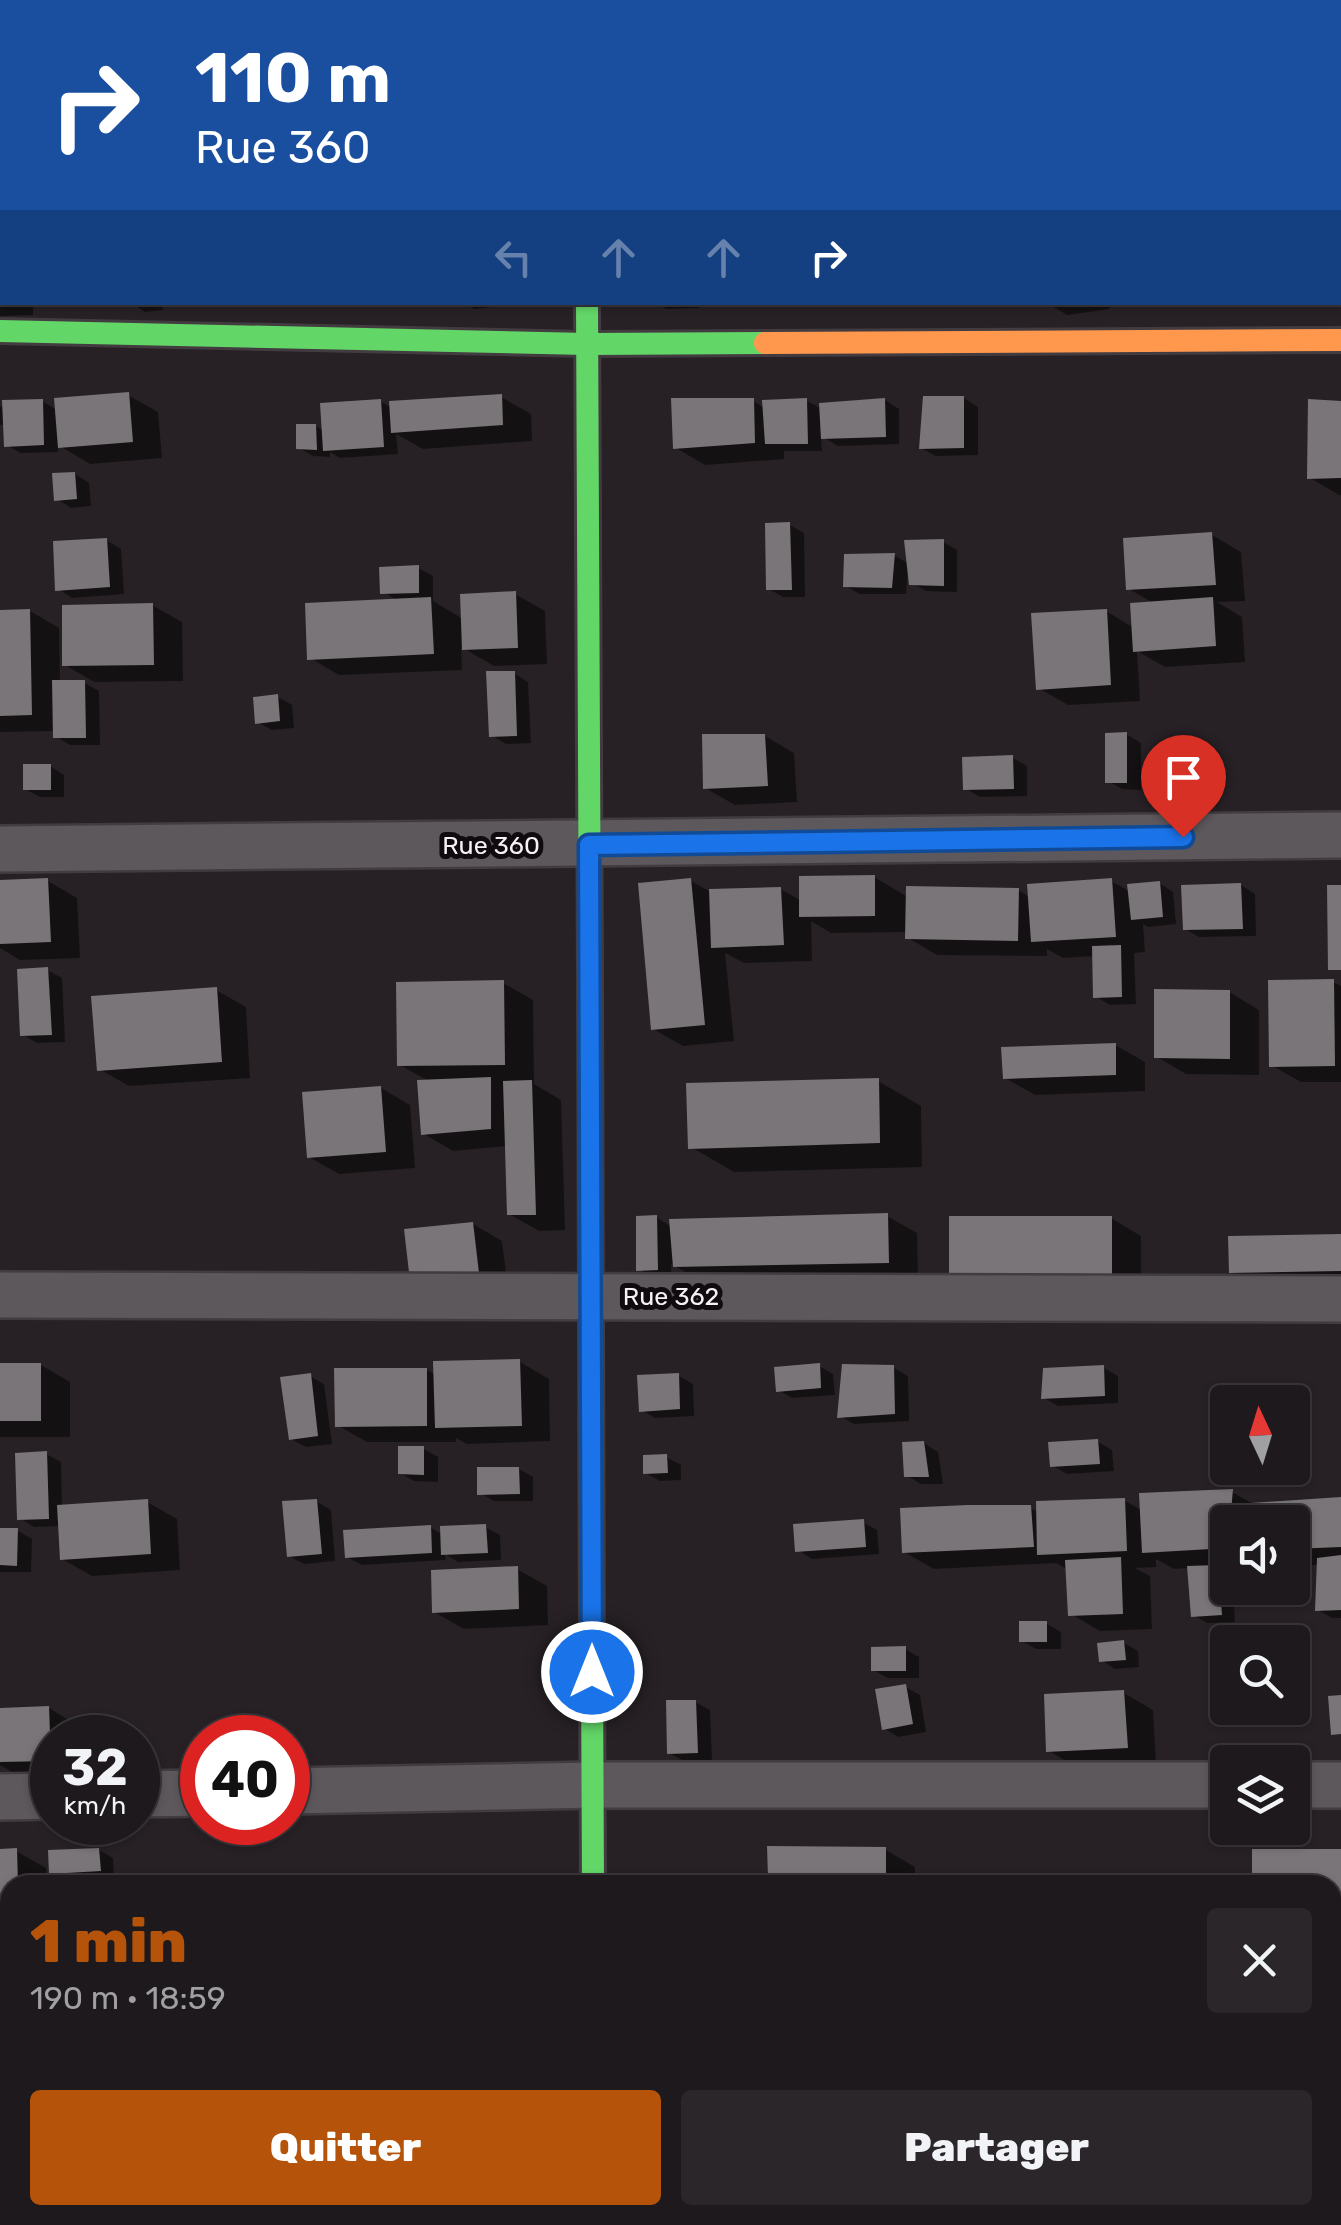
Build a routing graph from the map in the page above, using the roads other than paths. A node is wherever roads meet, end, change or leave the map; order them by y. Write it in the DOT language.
graph roads {
  1 [pos="587,305"];
  2 [pos="0,331"];
  3 [pos="1341,340"];
  4 [pos="587,344"];
  5 [pos="1341,835"];
  6 [pos="589,845"];
  7 [pos="0,850"];
  8 [pos="0,1295"];
  9 [pos="590,1296"];
  10 [pos="1341,1299"];
  11 [pos="1210,1785"];
  12 [pos="1310,1785"];
  13 [pos="1341,1785"];
  14 [pos="592,1786"];
  15 [pos="310,1791"];
  16 [pos="0,1796"];
  17 [pos="30,1796"];
  18 [pos="593,1875"];
  1 -- 4 [label="street"];
  2 -- 4 [label="street"];
  3 -- 4 [label="street"];
  4 -- 6 [label="street"];
  5 -- 6 [label="street, Rue 360"];
  6 -- 7 [label="street, Rue 360"];
  6 -- 9 [label="street"];
  8 -- 9 [label="street, Rue 362"];
  9 -- 10 [label="street, Rue 362"];
  9 -- 14 [label="street"];
  11 -- 14 [label="street"];
  12 -- 13 [label="street"];
  14 -- 15 [label="street"];
  14 -- 18 [label="street"];
  16 -- 17 [label="street"];
}
